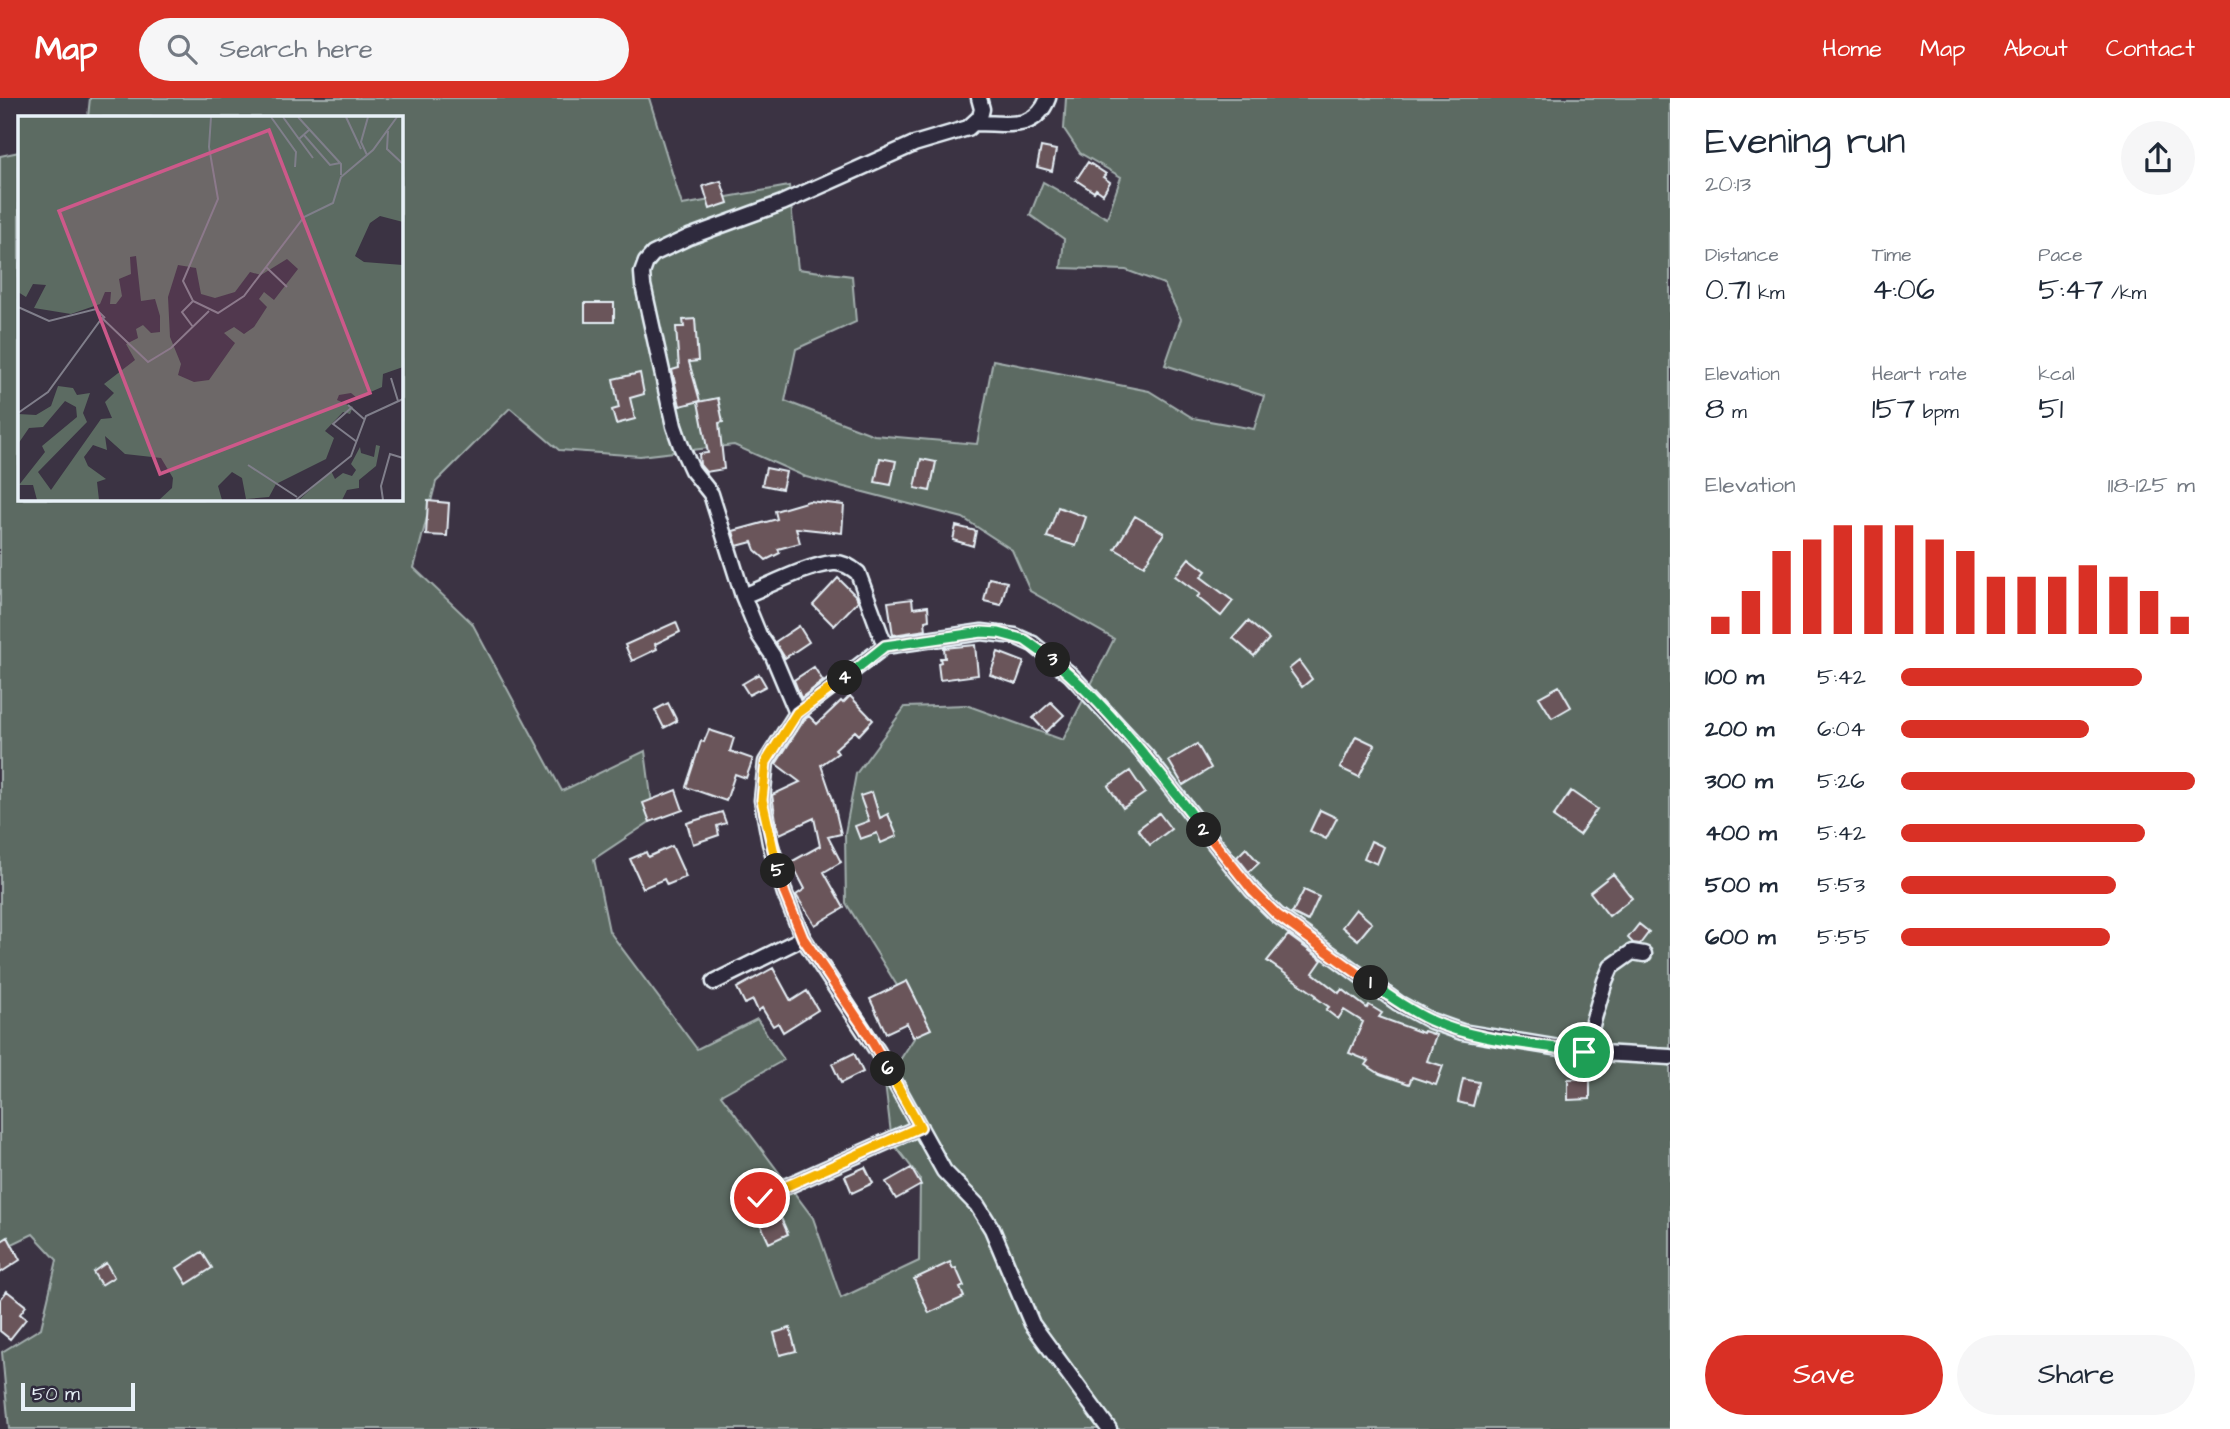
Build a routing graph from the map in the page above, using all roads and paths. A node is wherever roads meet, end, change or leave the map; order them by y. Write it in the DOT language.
graph roads {
  1 [pos="979,98"];
  2 [pos="1048,98"];
  3 [pos="976,123"];
  4 [pos="743,596"];
  5 [pos="885,646"];
  6 [pos="797,713"];
  7 [pos="803,938"];
  8 [pos="1644,954"];
  9 [pos="713,982"];
  10 [pos="1584,1052"];
  11 [pos="1670,1057"];
  12 [pos="920,1127"];
  13 [pos="760,1198"];
  14 [pos="1109,1429"];
  1 -- 3 [label="street"];
  2 -- 3 [label="street"];
  3 -- 4 [label="street"];
  4 -- 5 [label="street"];
  4 -- 6 [label="street"];
  5 -- 6 [label="street"];
  5 -- 10 [label="street"];
  6 -- 7 [label="street"];
  7 -- 9 [label="street"];
  7 -- 12 [label="street"];
  8 -- 10 [label="street"];
  10 -- 11 [label="street"];
  12 -- 13 [label="street"];
  12 -- 14 [label="street"];
}
